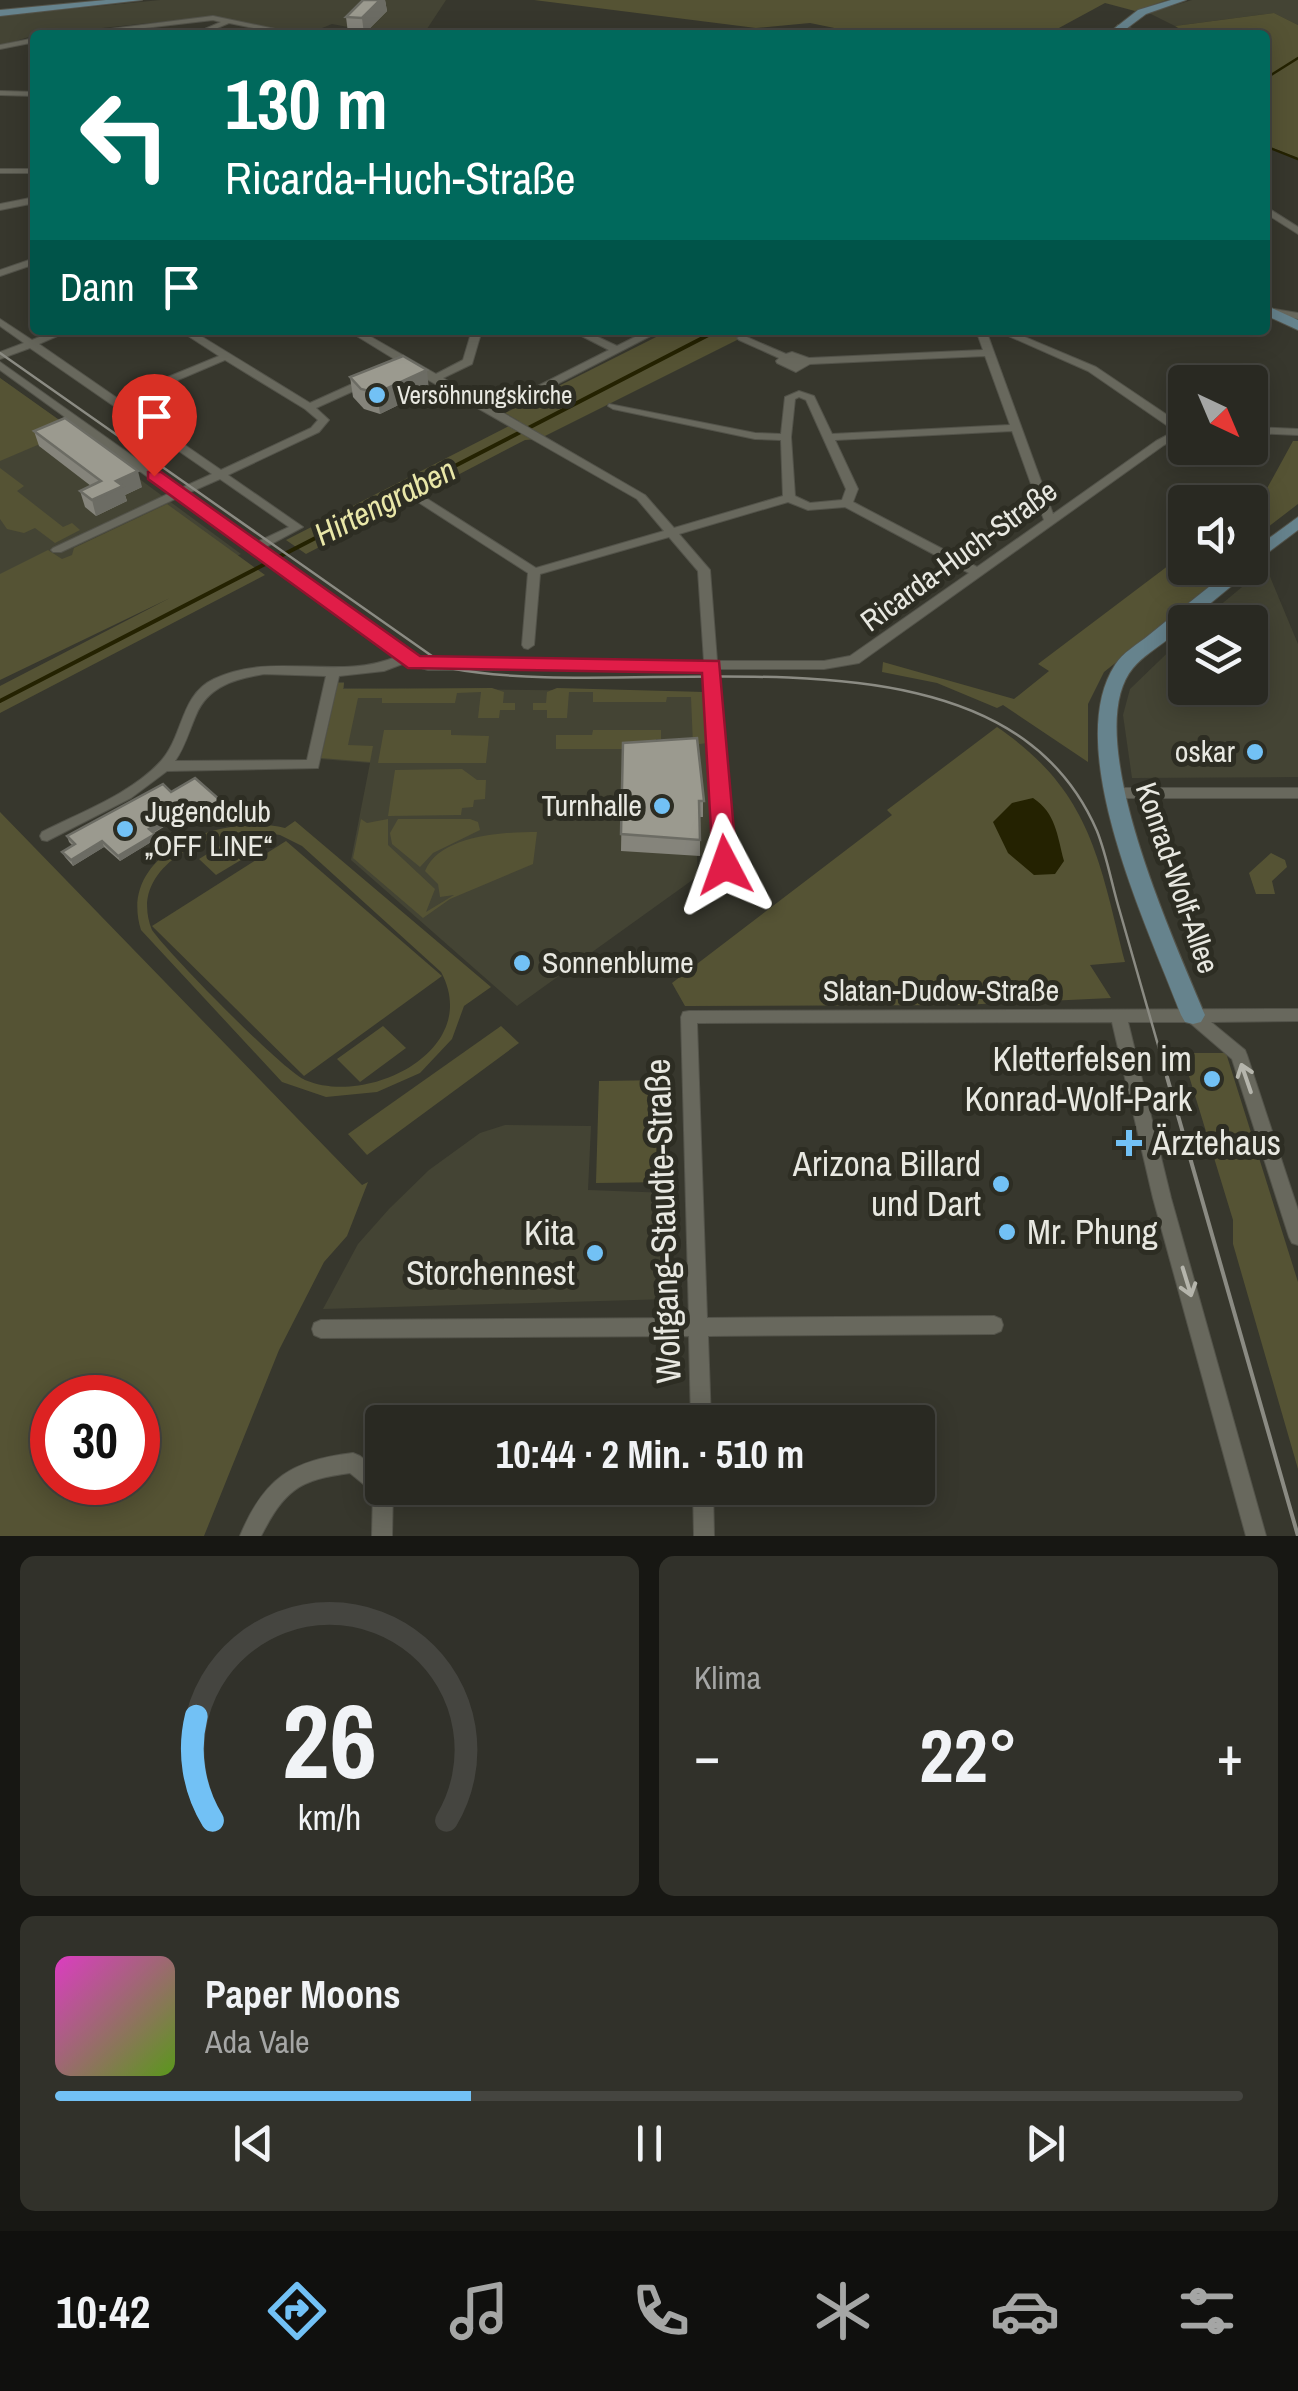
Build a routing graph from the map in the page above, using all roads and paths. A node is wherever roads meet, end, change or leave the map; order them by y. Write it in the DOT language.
graph roads {
  1 [pos="137,0"];
  2 [pos="1181,0"];
  3 [pos="0,13"];
  4 [pos="229,20"];
  5 [pos="135,30"];
  6 [pos="206,30"];
  7 [pos="276,30"];
  8 [pos="1115,30"];
  9 [pos="30,41"];
  10 [pos="0,47"];
  11 [pos="0,93"];
  12 [pos="30,94"];
  13 [pos="30,170"];
  14 [pos="0,171"];
  15 [pos="30,201"];
  16 [pos="0,207"];
  17 [pos="1270,212"];
  18 [pos="1298,231"];
  19 [pos="30,263"];
  20 [pos="0,274"];
  21 [pos="1270,310"];
  22 [pos="1270,311"];
  23 [pos="1298,316"];
  24 [pos="0,322"];
  25 [pos="1298,326"];
  26 [pos="54,335"];
  27 [pos="192,335"];
  28 [pos="360,335"];
  29 [pos="476,335"];
  30 [pos="585,335"];
  31 [pos="646,335"];
  32 [pos="983,335"];
  33 [pos="1012,335"];
  34 [pos="742,338"];
  35 [pos="31,344"];
  36 [pos="616,350"];
  37 [pos="989,353"];
  38 [pos="0,356"];
  39 [pos="226,356"];
  40 [pos="784,358"];
  41 [pos="808,362"];
  42 [pos="407,363"];
  43 [pos="0,365"];
  44 [pos="796,369"];
  45 [pos="391,370"];
  46 [pos="374,378"];
  47 [pos="434,378"];
  48 [pos="799,394"];
  49 [pos="526,396"];
  50 [pos="117,402"];
  51 [pos="613,406"];
  52 [pos="308,408"];
  53 [pos="1168,419"];
  54 [pos="1016,428"];
  55 [pos="1268,431"];
  56 [pos="1298,432"];
  57 [pos="828,436"];
  58 [pos="786,437"];
  59 [pos="1168,441"];
  60 [pos="222,474"];
  61 [pos="180,494"];
  62 [pos="788,498"];
  63 [pos="422,500"];
  64 [pos="846,503"];
  65 [pos="1050,522"];
  66 [pos="1298,522"];
  67 [pos="673,532"];
  68 [pos="1268,547"];
  69 [pos="57,550"];
  70 [pos="265,555"];
  71 [pos="534,572"];
  72 [pos="978,574"];
  73 [pos="1223,585"];
  74 [pos="528,645"];
  75 [pos="406,658"];
  76 [pos="712,666"];
  77 [pos="333,672"];
  78 [pos="165,766"];
  79 [pos="1114,792"];
  80 [pos="1298,793"];
  81 [pos="47,836"];
  82 [pos="725,865"];
  83 [pos="1192,1015"];
  84 [pos="1298,1015"];
  85 [pos="689,1017"];
  86 [pos="1119,1018"];
  87 [pos="1298,1237"];
  88 [pos="698,1326"];
  89 [pos="994,1326"];
  90 [pos="322,1329"];
  91 [pos="700,1405"];
  92 [pos="353,1464"];
  93 [pos="365,1473"];
  94 [pos="383,1505"];
  95 [pos="703,1505"];
  96 [pos="250,1536"];
  97 [pos="382,1536"];
  98 [pos="704,1536"];
  99 [pos="1256,1536"];
  1 -- 3 [label="street"];
  2 -- 8 [label="street"];
  4 -- 5 [label="street"];
  4 -- 6 [label="street"];
  4 -- 7 [label="street"];
  9 -- 10 [label="street"];
  11 -- 12 [label="street"];
  13 -- 14 [label="street"];
  15 -- 16 [label="street"];
  17 -- 18 [label="street"];
  19 -- 20 [label="street"];
  21 -- 23 [label="street"];
  22 -- 25 [label="street"];
  24 -- 35 [label="street"];
  26 -- 35 [label="street"];
  27 -- 39 [label="street"];
  28 -- 42 [label="street"];
  29 -- 47 [label="street"];
  30 -- 36 [label="street"];
  31 -- 36 [label="street"];
  32 -- 37 [label="street"];
  33 -- 53 [label="street"];
  34 -- 40 [label="street"];
  35 -- 38 [label="street"];
  35 -- 50 [label="street"];
  36 -- 49 [label="street"];
  37 -- 41 [label="street"];
  37 -- 54 [label="street"];
  39 -- 50 [label="street"];
  39 -- 52 [label="street"];
  40 -- 41 [label="street"];
  40 -- 44 [label="street"];
  41 -- 44 [label="street"];
  42 -- 45 [label="street"];
  42 -- 47 [label="street"];
  43 -- 61 [label="street, Ricarda-Huch-Straße"];
  44 -- 48 [label="street"];
  46 -- 52 [label="street"];
  47 -- 67 [label="street"];
  48 -- 57 [label="street"];
  48 -- 58 [label="street"];
  50 -- 60 [label="street"];
  51 -- 58 [label="street"];
  52 -- 60 [label="street"];
  54 -- 57 [label="street"];
  54 -- 65 [label="street"];
  55 -- 56 [label="street"];
  57 -- 64 [label="street"];
  58 -- 62 [label="street"];
  59 -- 65 [label="street, Ricarda-Huch-Straße"];
  60 -- 61 [label="street"];
  60 -- 70 [label="street"];
  61 -- 69 [label="street"];
  61 -- 70 [label="street, Ricarda-Huch-Straße"];
  62 -- 64 [label="street"];
  62 -- 67 [label="street"];
  63 -- 71 [label="street"];
  64 -- 72 [label="street"];
  65 -- 72 [label="street, Ricarda-Huch-Straße"];
  66 -- 68 [label="street"];
  67 -- 71 [label="street"];
  67 -- 76 [label="street"];
  70 -- 75 [label="street, Ricarda-Huch-Straße"];
  71 -- 74 [label="street"];
  72 -- 76 [label="street, Ricarda-Huch-Straße"];
  73 -- 79 [label="street, Konrad-Wolf-Allee"];
  75 -- 76 [label="street, Ricarda-Huch-Straße"];
  75 -- 77 [label="street"];
  76 -- 82 [label="street"];
  77 -- 78 [label="street"];
  77 -- 78 [label="street"];
  78 -- 81 [label="street"];
  79 -- 80 [label="street"];
  79 -- 83 [label="street, Konrad-Wolf-Allee"];
  83 -- 84 [label="street, Slatan-Dudow-Straße"];
  83 -- 86 [label="street, Slatan-Dudow-Straße"];
  87 -- 83 [label="street, Konrad-Wolf-Allee, one-way"];
  85 -- 86 [label="street, Slatan-Dudow-Straße"];
  85 -- 88 [label="street, Wolfgang-Staudte-Straße"];
  86 -- 99 [label="street, one-way"];
  88 -- 89 [label="street"];
  88 -- 90 [label="street"];
  88 -- 91 [label="street, Wolfgang-Staudte-Straße"];
  92 -- 93 [label="street"];
  92 -- 96 [label="street"];
  94 -- 97 [label="street"];
  95 -- 98 [label="street"];
}
